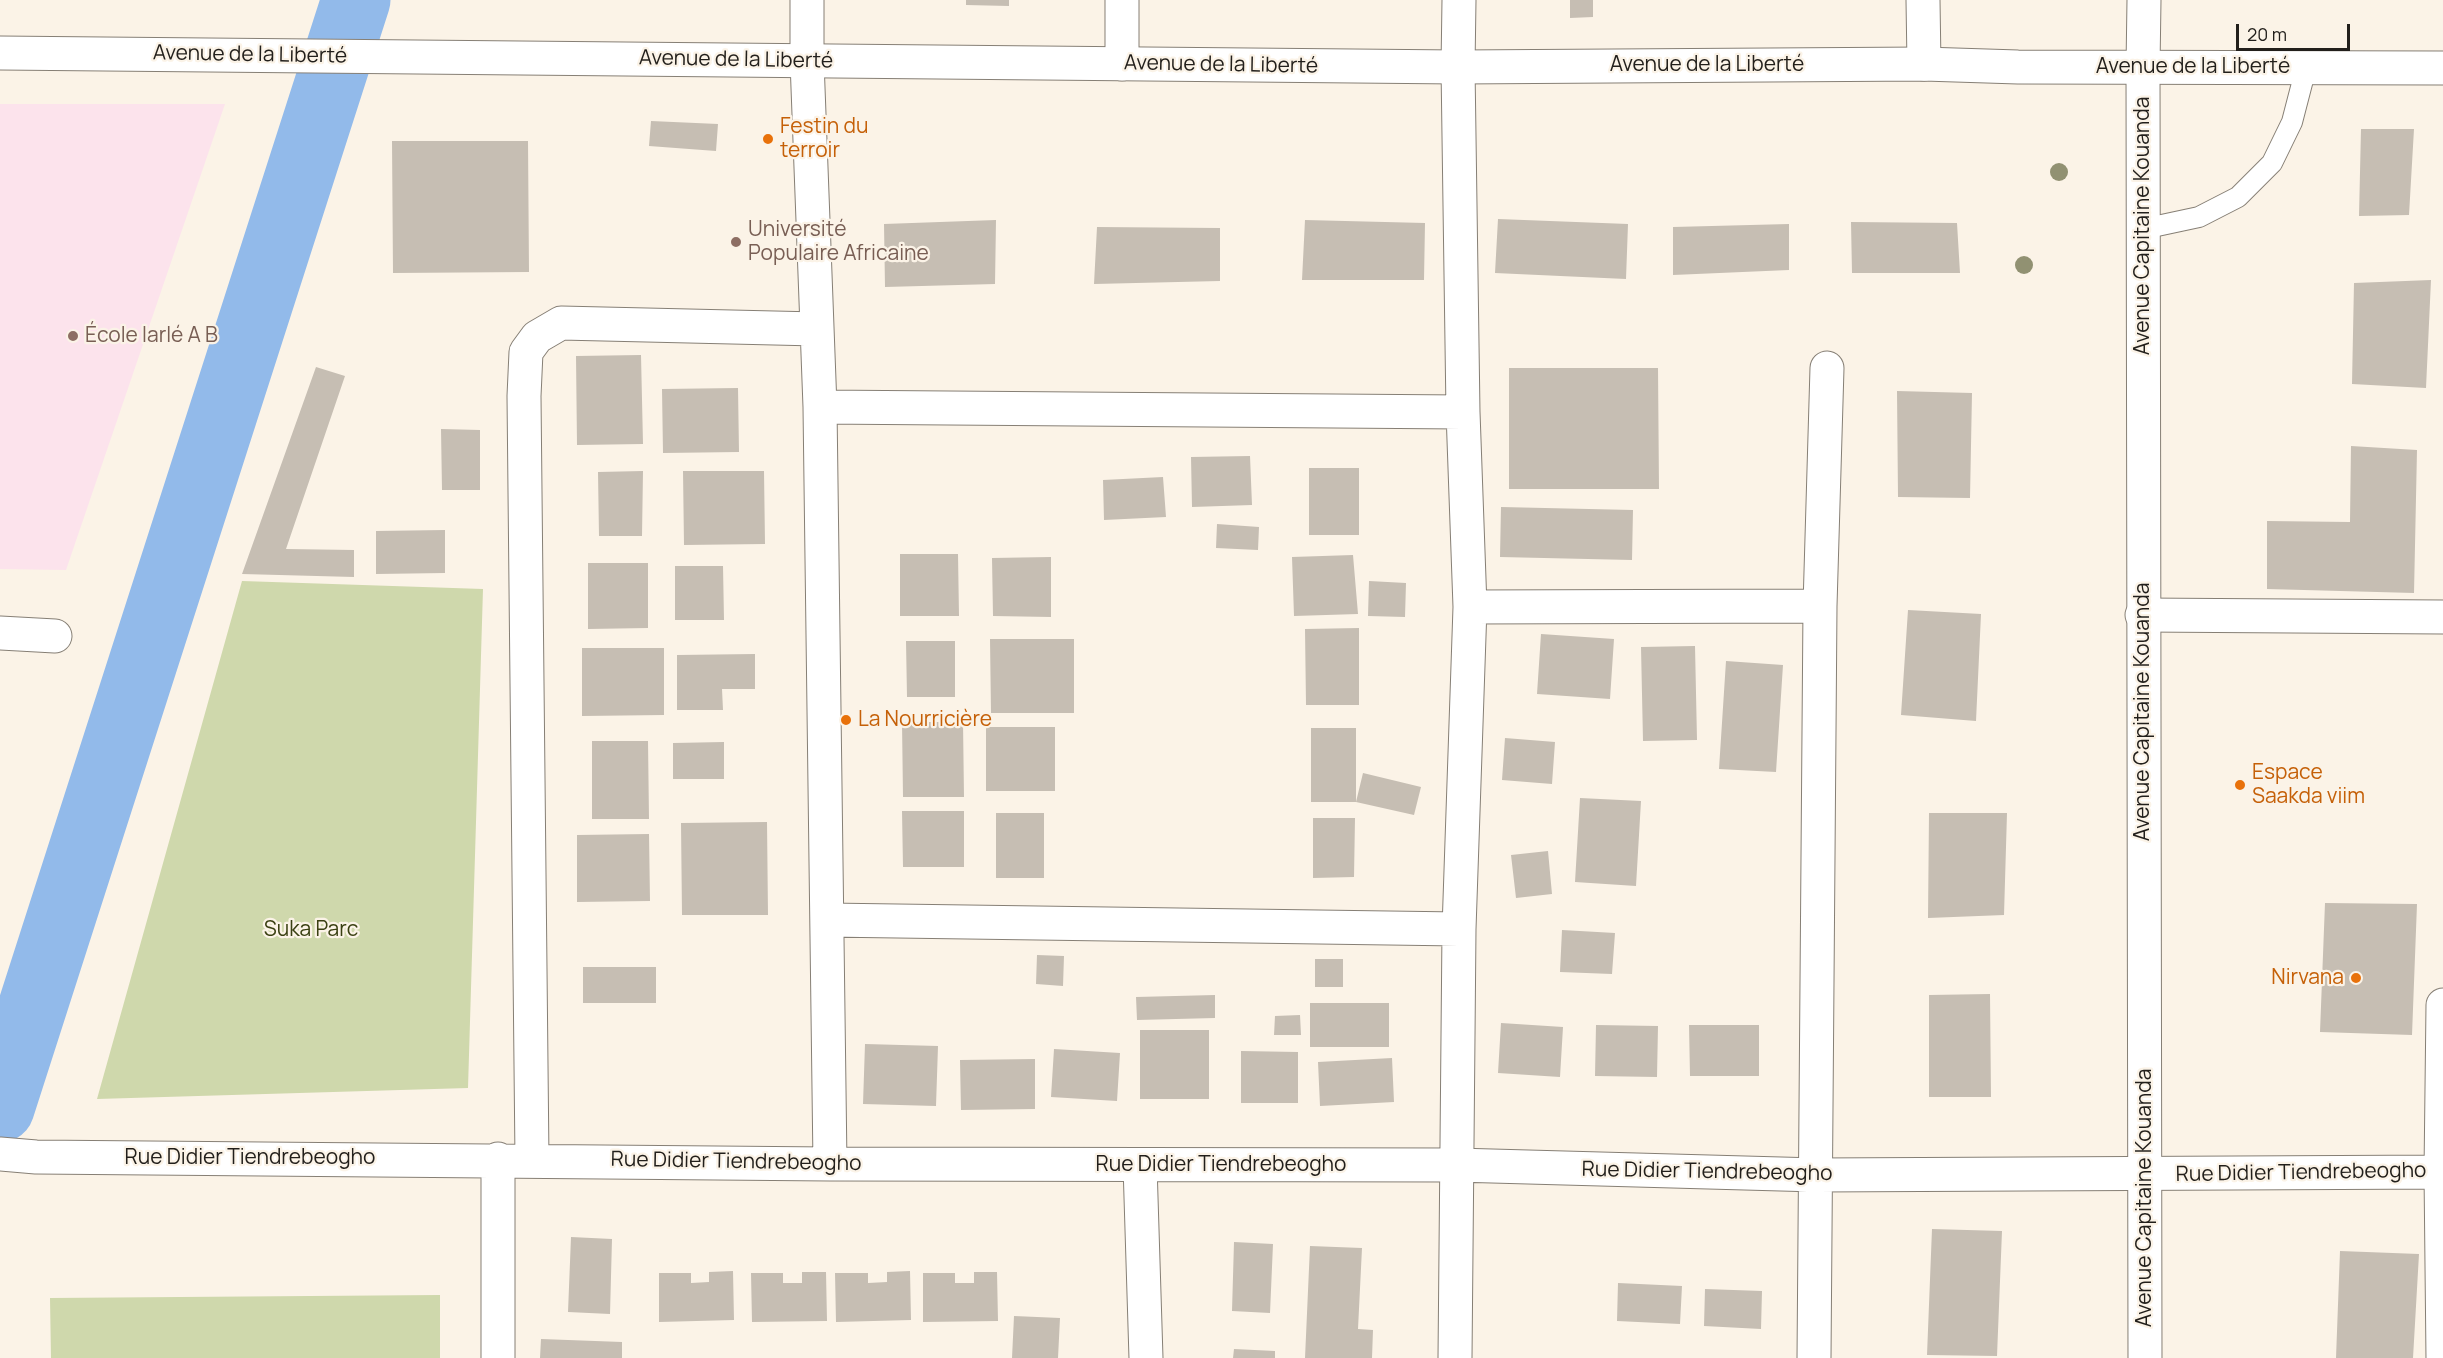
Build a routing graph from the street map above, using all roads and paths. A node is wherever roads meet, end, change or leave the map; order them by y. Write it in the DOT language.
graph roads {
  1 [pos="807,0"];
  2 [pos="1122,0"];
  3 [pos="1459,0"];
  4 [pos="1923,0"];
  5 [pos="2144,0"];
  6 [pos="0,53"];
  7 [pos="807,62"];
  8 [pos="1122,64"];
  9 [pos="1924,64"];
  10 [pos="1458,67"];
  11 [pos="2143,67"];
  12 [pos="2306,68"];
  13 [pos="2443,68"];
  14 [pos="2143,229"];
  15 [pos="818,329"];
  16 [pos="1827,368"];
  17 [pos="820,407"];
  18 [pos="1463,412"];
  19 [pos="1820,606"];
  20 [pos="1470,607"];
  21 [pos="2142,615"];
  22 [pos="2443,617"];
  23 [pos="0,633"];
  24 [pos="55,636"];
  25 [pos="827,920"];
  26 [pos="1459,929"];
  27 [pos="2443,1005"];
  28 [pos="0,1154"];
  29 [pos="498,1160"];
  30 [pos="532,1160"];
  31 [pos="830,1164"];
  32 [pos="1140,1165"];
  33 [pos="1456,1165"];
  34 [pos="2442,1172"];
  35 [pos="1817,1175"];
  36 [pos="2145,1175"];
  37 [pos="498,1358"];
  38 [pos="1146,1358"];
  39 [pos="1455,1358"];
  40 [pos="1814,1358"];
  41 [pos="2145,1358"];
  42 [pos="2443,1358"];
  1 -- 7 [label="street"];
  2 -- 8 [label="street"];
  3 -- 10 [label="street"];
  4 -- 9 [label="street"];
  5 -- 11 [label="street, Avenue Capitaine Kouanda"];
  6 -- 7 [label="street, Avenue de la Liberté"];
  7 -- 8 [label="street, Avenue de la Liberté"];
  7 -- 15 [label="street"];
  8 -- 10 [label="street, Avenue de la Liberté"];
  9 -- 10 [label="street, Avenue de la Liberté"];
  9 -- 11 [label="street, Avenue de la Liberté"];
  10 -- 18 [label="street"];
  11 -- 12 [label="street, Avenue de la Liberté"];
  11 -- 14 [label="street, Avenue Capitaine Kouanda"];
  12 -- 13 [label="street, Avenue de la Liberté"];
  12 -- 14 [label="lane"];
  14 -- 21 [label="street, Avenue Capitaine Kouanda"];
  15 -- 17 [label="street"];
  15 -- 30 [label="street"];
  16 -- 19 [label="street"];
  17 -- 18 [label="street"];
  17 -- 25 [label="street"];
  18 -- 20 [label="street"];
  19 -- 20 [label="street"];
  19 -- 35 [label="street"];
  20 -- 26 [label="street"];
  21 -- 22 [label="street"];
  21 -- 36 [label="street, Avenue Capitaine Kouanda"];
  23 -- 24 [label="street"];
  25 -- 26 [label="street"];
  25 -- 31 [label="street"];
  26 -- 33 [label="street"];
  27 -- 34 [label="street"];
  28 -- 29 [label="street, Rue Didier Tiendrebeogho"];
  29 -- 30 [label="street, Rue Didier Tiendrebeogho"];
  29 -- 37 [label="street"];
  30 -- 31 [label="street, Rue Didier Tiendrebeogho"];
  31 -- 32 [label="street, Rue Didier Tiendrebeogho"];
  32 -- 33 [label="street, Rue Didier Tiendrebeogho"];
  32 -- 38 [label="street"];
  33 -- 35 [label="street, Rue Didier Tiendrebeogho"];
  33 -- 39 [label="street"];
  34 -- 36 [label="street, Rue Didier Tiendrebeogho"];
  34 -- 42 [label="street"];
  35 -- 36 [label="street, Rue Didier Tiendrebeogho"];
  35 -- 40 [label="street"];
  36 -- 41 [label="street, Avenue Capitaine Kouanda"];
}
